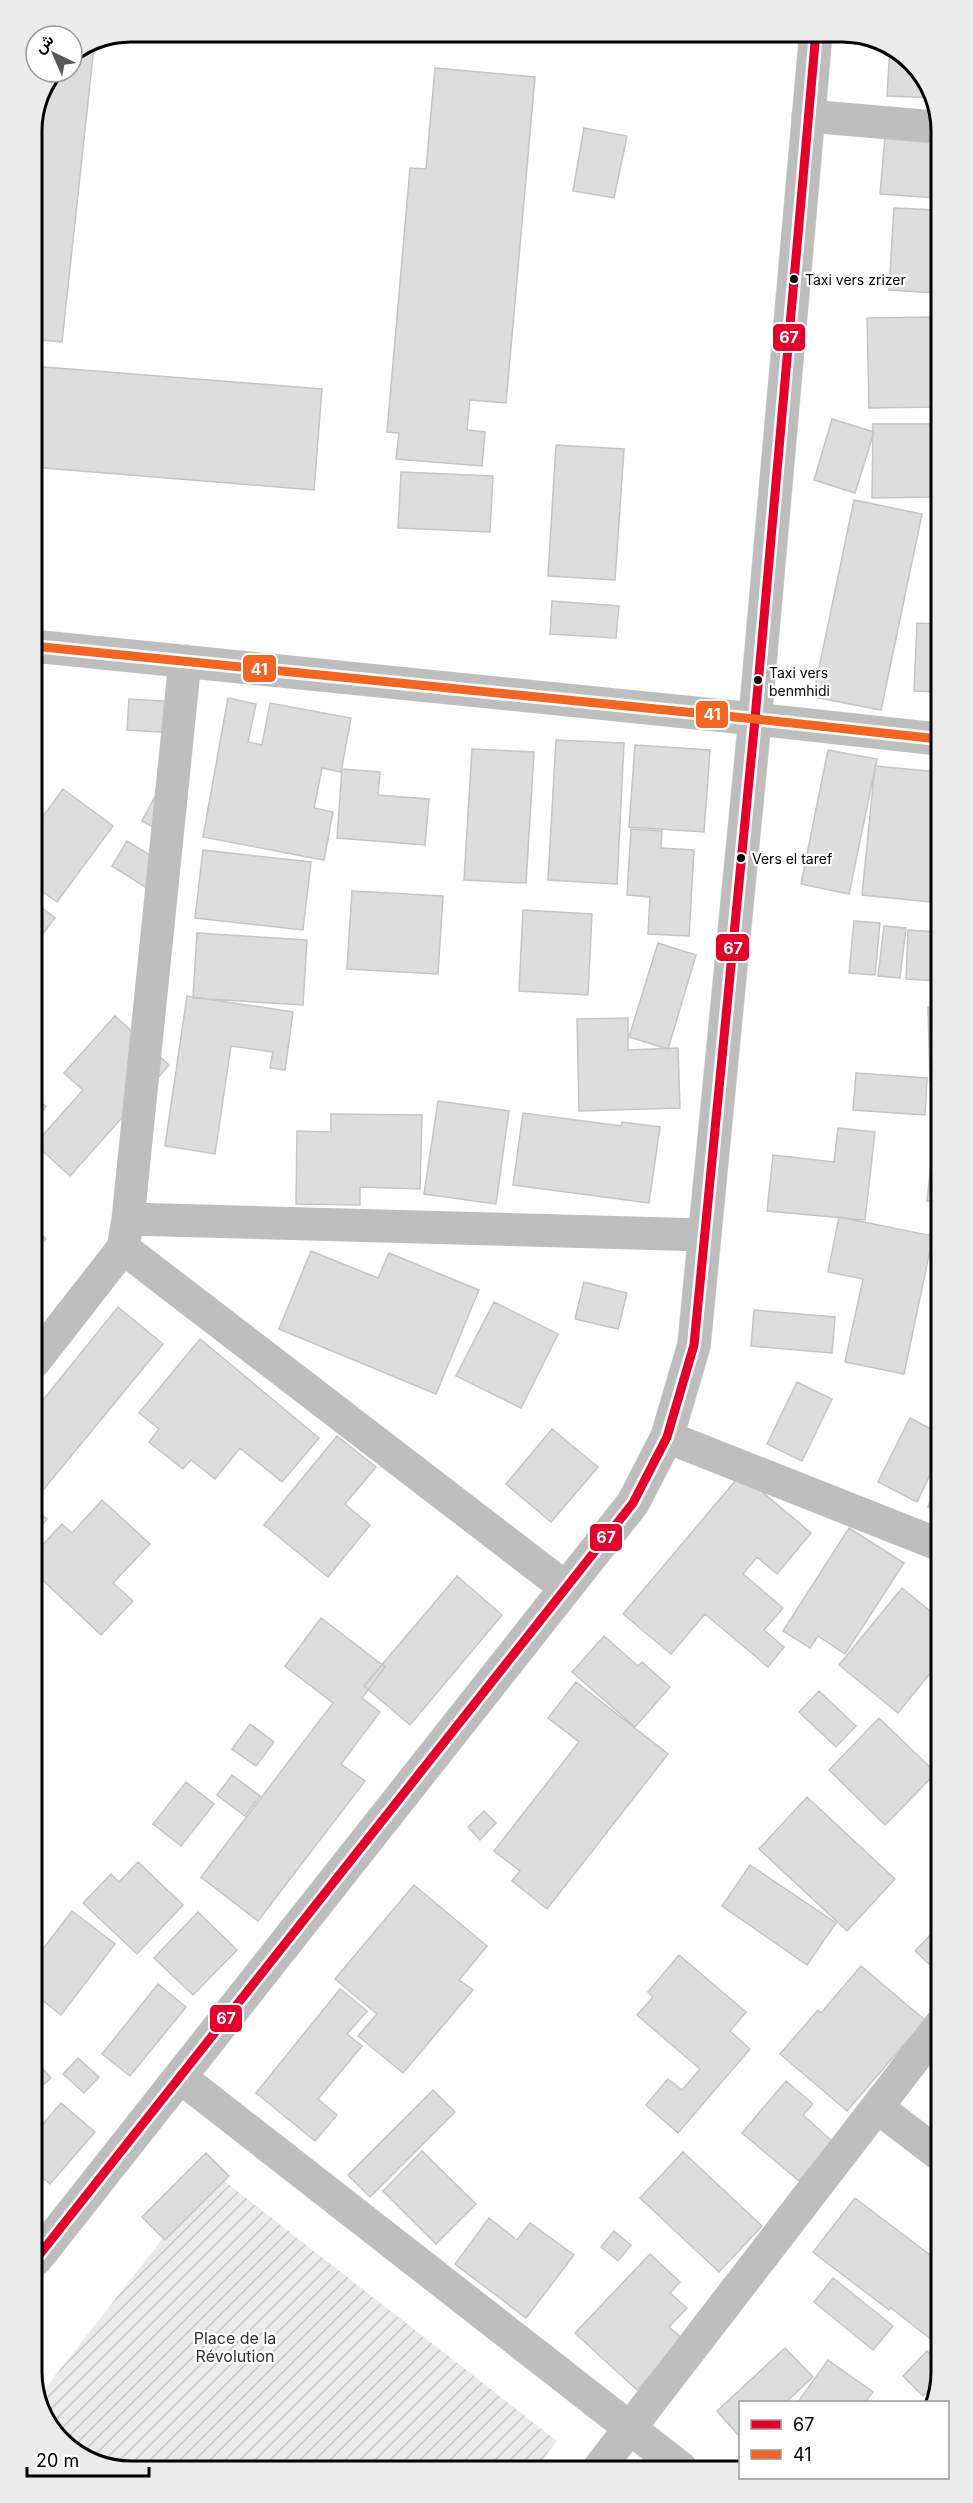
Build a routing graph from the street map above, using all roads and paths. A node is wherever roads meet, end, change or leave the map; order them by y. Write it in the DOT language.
graph roads {
  1 [pos="815,42"];
  2 [pos="808,116"];
  3 [pos="930,127"];
  4 [pos="42,647"];
  5 [pos="184,662"];
  6 [pos="755,719"];
  7 [pos="931,738"];
  8 [pos="126,1234"];
  9 [pos="705,1235"];
  10 [pos="42,1351"];
  11 [pos="667,1437"];
  12 [pos="931,1541"];
  13 [pos="566,1588"];
  14 [pos="931,2037"];
  15 [pos="180,2077"];
  16 [pos="877,2107"];
  17 [pos="931,2148"];
  18 [pos="42,2251"];
  19 [pos="630,2429"];
  20 [pos="605,2461"];
  21 [pos="672,2461"];
  1 -- 2 [label="main road"];
  2 -- 3 [label="street"];
  2 -- 6 [label="main road"];
  4 -- 5 [label="street"];
  5 -- 6 [label="street"];
  5 -- 8 [label="street"];
  6 -- 7 [label="street"];
  6 -- 9 [label="main road"];
  8 -- 9 [label="street"];
  8 -- 10 [label="street"];
  8 -- 13 [label="street"];
  9 -- 11 [label="main road"];
  11 -- 12 [label="street"];
  11 -- 13 [label="main road"];
  13 -- 15 [label="main road"];
  14 -- 16 [label="street"];
  15 -- 18 [label="main road"];
  15 -- 19 [label="street"];
  16 -- 17 [label="street"];
  16 -- 19 [label="street"];
  19 -- 20 [label="street"];
  19 -- 21 [label="street"];
}
